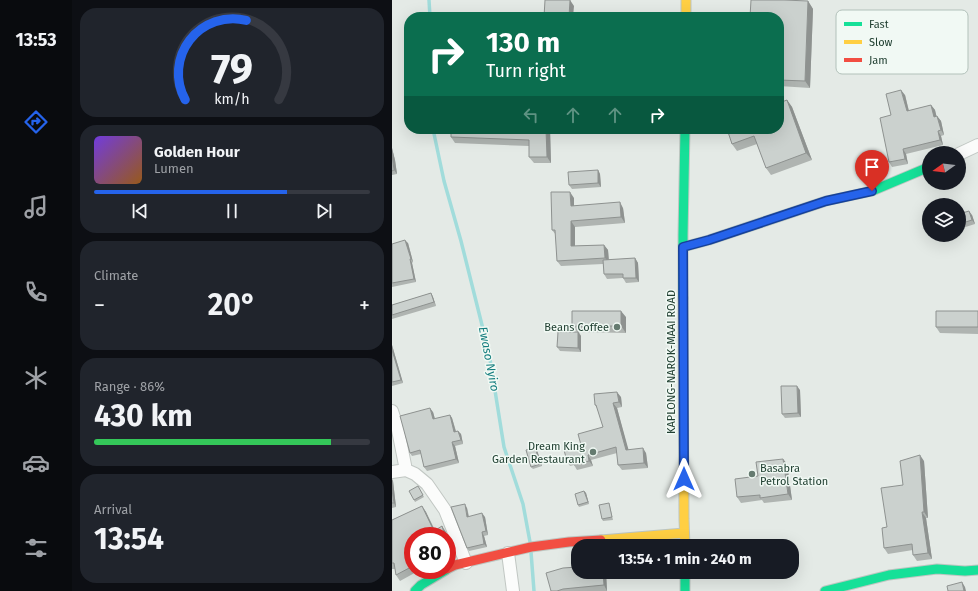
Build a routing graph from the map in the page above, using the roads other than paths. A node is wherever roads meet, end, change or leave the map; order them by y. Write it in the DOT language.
graph roads {
  1 [pos="686,0"];
  2 [pos="686,12"];
  3 [pos="685,134"];
  4 [pos="978,146"];
  5 [pos="966,151"];
  6 [pos="922,170"];
  7 [pos="683,247"];
  8 [pos="392,411"];
  9 [pos="406,470"];
  10 [pos="392,472"];
  11 [pos="684,534"];
  12 [pos="684,539"];
  13 [pos="508,553"];
  14 [pos="466,563"];
  15 [pos="456,565"];
  16 [pos="978,570"];
  17 [pos="431,579"];
  18 [pos="685,579"];
  19 [pos="832,590"];
  20 [pos="416,591"];
  21 [pos="513,591"];
  22 [pos="685,591"];
  1 -- 2 [label="main road"];
  3 -- 7 [label="main road, KAPLONG-NAROK-MAAI ROAD"];
  4 -- 5 [label="street"];
  6 -- 7 [label="main road"];
  7 -- 11 [label="main road, KAPLONG-NAROK-MAAI ROAD"];
  8 -- 9 [label="street"];
  9 -- 10 [label="street"];
  9 -- 14 [label="street"];
  11 -- 12 [label="main road, KAPLONG-NAROK-MAAI ROAD"];
  11 -- 13 [label="main road"];
  13 -- 14 [label="main road"];
  13 -- 21 [label="street"];
  14 -- 15 [label="main road"];
  16 -- 19 [label="main road"];
  17 -- 20 [label="main road"];
  18 -- 22 [label="main road"];
}
